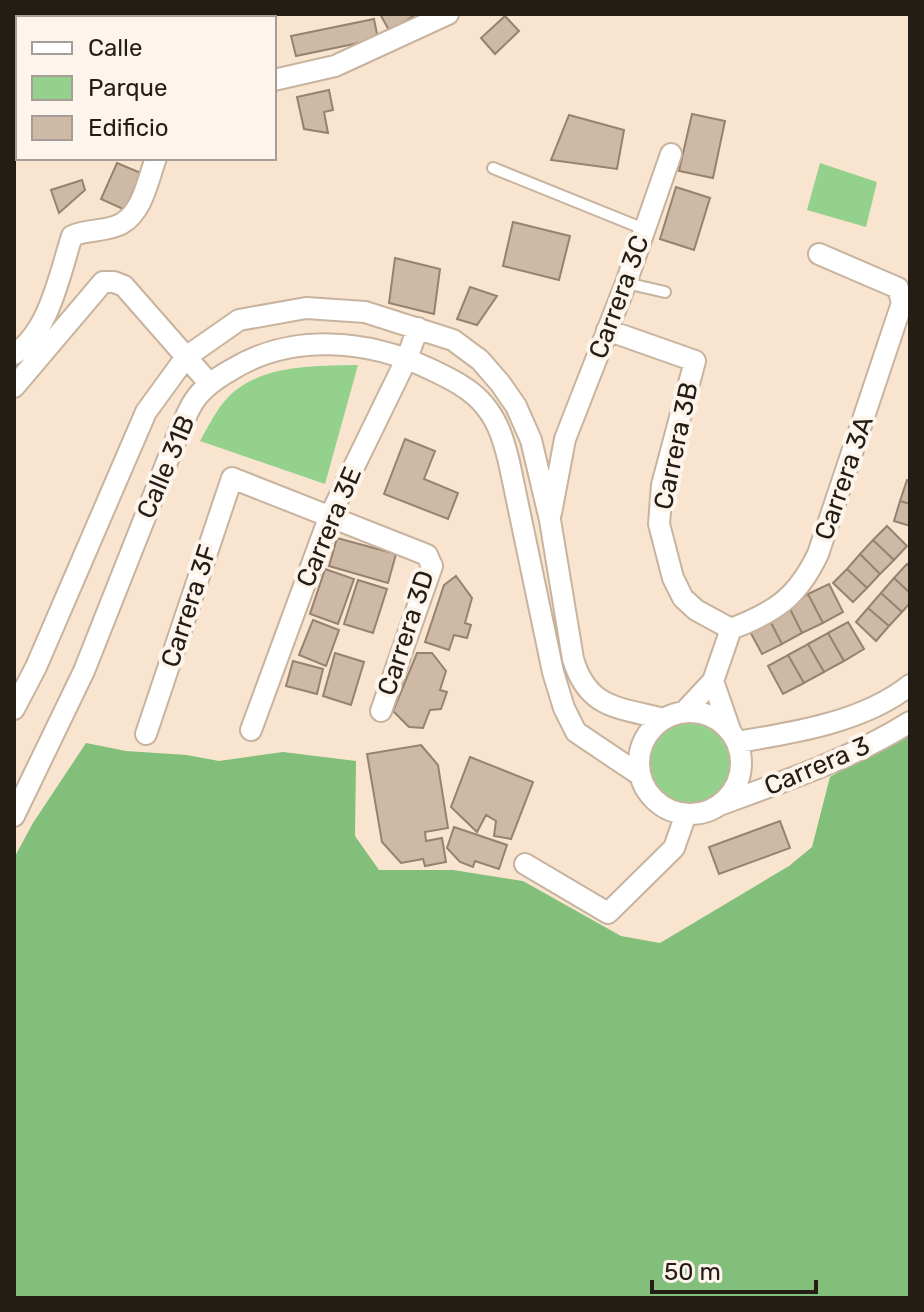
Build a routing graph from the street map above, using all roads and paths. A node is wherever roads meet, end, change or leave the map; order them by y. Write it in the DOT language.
graph roads {
  1 [pos="448,14"];
  2 [pos="276,80"];
  3 [pos="671,154"];
  4 [pos="155,160"];
  5 [pos="493,168"];
  6 [pos="644,229"];
  7 [pos="819,254"];
  8 [pos="626,283"];
  9 [pos="665,292"];
  10 [pos="418,328"];
  11 [pos="607,330"];
  12 [pos="14,354"];
  13 [pos="186,357"];
  14 [pos="407,358"];
  15 [pos="209,383"];
  16 [pos="14,387"];
  17 [pos="565,439"];
  18 [pos="531,440"];
  19 [pos="329,518"];
  20 [pos="550,520"];
  21 [pos="731,629"];
  22 [pos="713,681"];
  23 [pos="910,685"];
  24 [pos="14,709"];
  25 [pos="381,711"];
  26 [pos="685,711"];
  27 [pos="663,719"];
  28 [pos="910,722"];
  29 [pos="251,730"];
  30 [pos="146,734"];
  31 [pos="734,736"];
  32 [pos="640,775"];
  33 [pos="722,804"];
  34 [pos="686,814"];
  35 [pos="14,816"];
  36 [pos="525,864"];
  1 -- 2 [label="street"];
  3 -- 6 [label="street, Carrera 3C"];
  4 -- 12 [label="street"];
  5 -- 6 [label="lane"];
  6 -- 8 [label="street, Carrera 3C"];
  7 -- 21 [label="street, Carrera 3A"];
  8 -- 9 [label="lane"];
  8 -- 11 [label="street, Carrera 3C"];
  10 -- 13 [label="street, Calle 31B"];
  10 -- 14 [label="street, Carrera 3E"];
  10 -- 18 [label="street, Calle 31B"];
  11 -- 17 [label="street, Carrera 3C"];
  11 -- 21 [label="street, Carrera 3B"];
  13 -- 15 [label="street"];
  13 -- 16 [label="street"];
  13 -- 24 [label="street, Calle 31B"];
  14 -- 15 [label="street, Calle 31B"];
  14 -- 19 [label="street, Carrera 3E"];
  14 -- 32 [label="street, Calle 31B"];
  15 -- 35 [label="street, Calle 31B"];
  17 -- 18 [label="street"];
  17 -- 20 [label="street, Carrera 3C"];
  18 -- 20 [label="street, Calle 31B"];
  19 -- 25 [label="street, Carrera 3D"];
  19 -- 29 [label="street, Carrera 3E"];
  19 -- 30 [label="street, Carrera 3F"];
  20 -- 27 [label="street, Calle 31B"];
  21 -- 22 [label="street"];
  22 -- 26 [label="street"];
  22 -- 31 [label="street"];
  23 -- 31 [label="street, Carrera 3"];
  26 -- 27 [label="street"];
  26 -- 31 [label="street"];
  27 -- 32 [label="street"];
  28 -- 33 [label="street, Carrera 3"];
  31 -- 33 [label="street"];
  32 -- 34 [label="street"];
  33 -- 34 [label="street"];
  34 -- 36 [label="street"];
}
